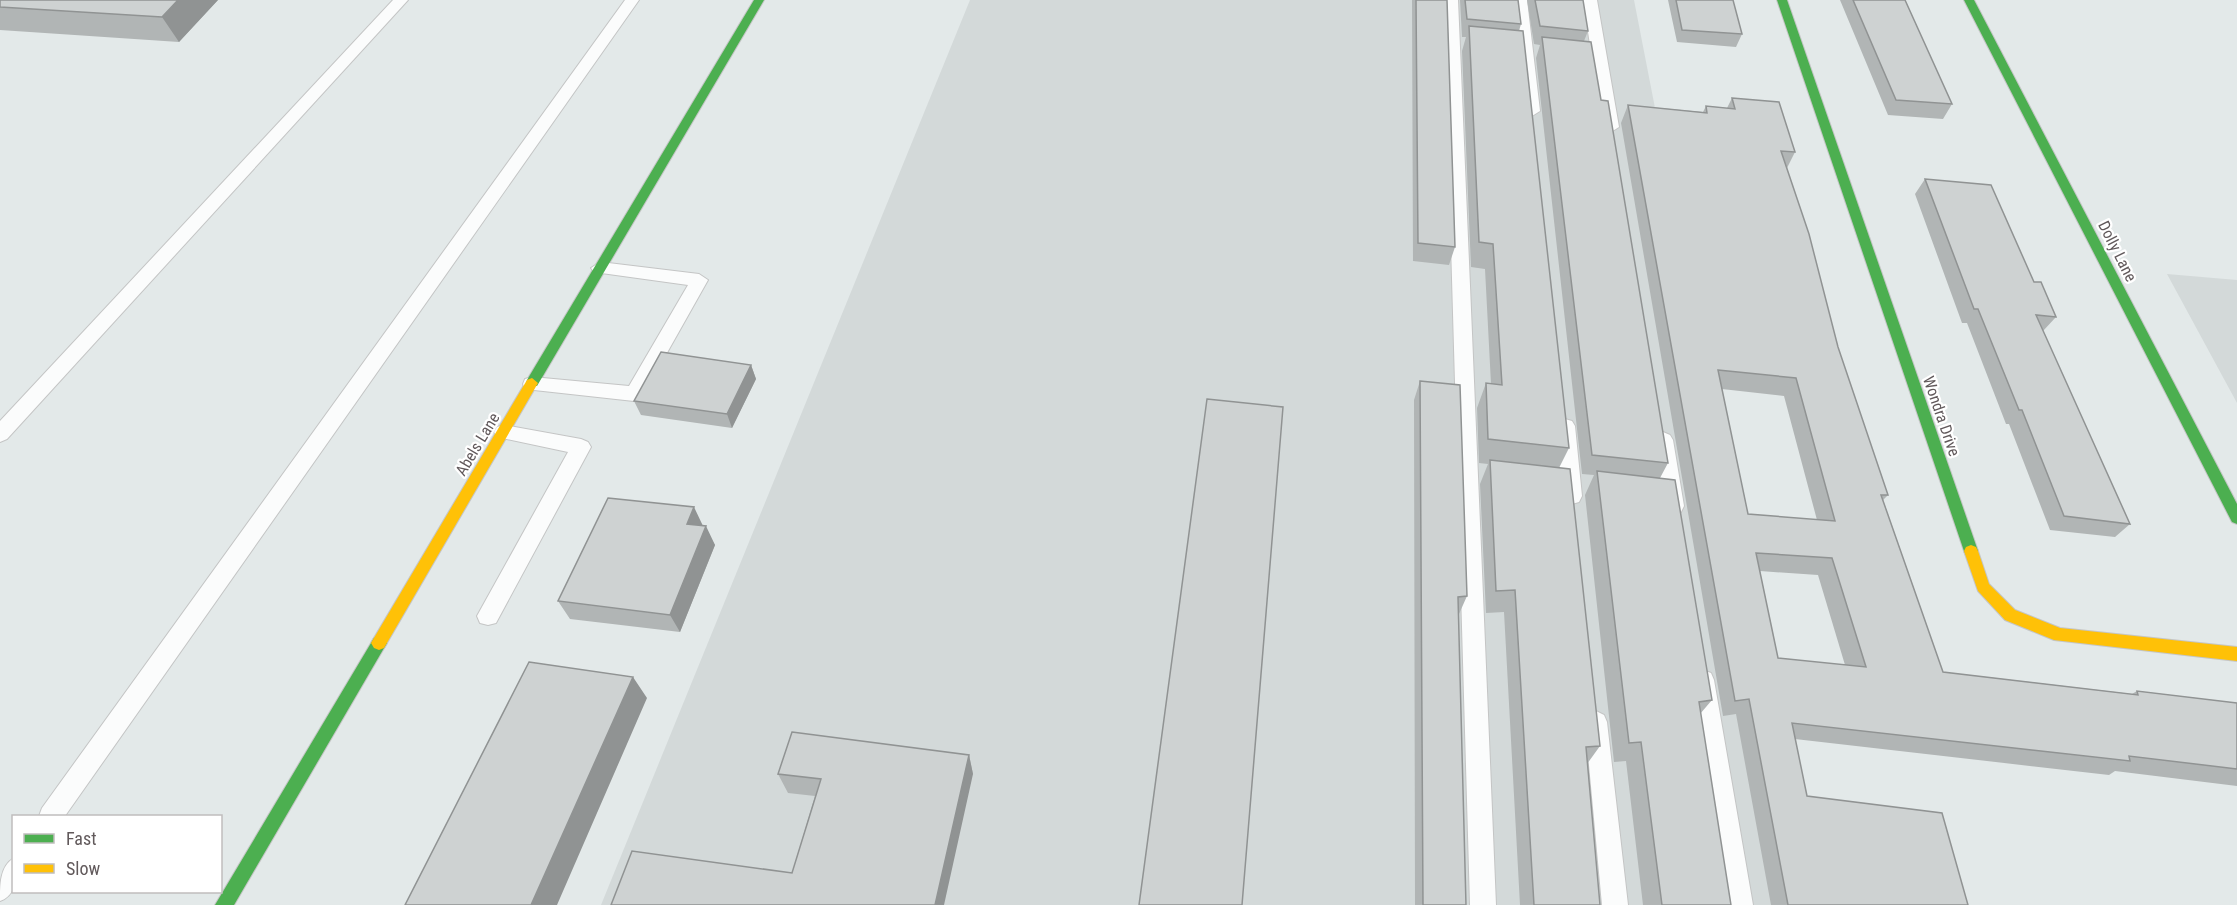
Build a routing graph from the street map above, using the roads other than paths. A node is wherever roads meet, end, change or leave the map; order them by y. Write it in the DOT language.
graph roads {
  1 [pos="401,0"];
  2 [pos="632,0"];
  3 [pos="759,0"];
  4 [pos="1451,0"];
  5 [pos="1520,0"];
  6 [pos="1590,0"];
  7 [pos="1782,0"];
  8 [pos="1969,0"];
  9 [pos="1534,132"];
  10 [pos="1615,152"];
  11 [pos="600,268"];
  12 [pos="532,384"];
  13 [pos="1562,401"];
  14 [pos="1660,423"];
  15 [pos="504,432"];
  16 [pos="0,434"];
  17 [pos="1468,472"];
  18 [pos="1490,474"];
  19 [pos="1548,480"];
  20 [pos="1571,483"];
  21 [pos="1593,485"];
  22 [pos="1650,492"];
  23 [pos="1672,494"];
  24 [pos="1574,518"];
  25 [pos="2237,518"];
  26 [pos="1678,530"];
  27 [pos="488,616"];
  28 [pos="2237,654"];
  29 [pos="1699,658"];
  30 [pos="1594,706"];
  31 [pos="52,815"];
  32 [pos="12,873"];
  33 [pos="0,889"];
  34 [pos="224,905"];
  35 [pos="1483,905"];
  36 [pos="1615,905"];
  37 [pos="1740,905"];
  1 -- 16 [label="lane"];
  2 -- 31 [label="lane"];
  3 -- 11 [label="street, Abels Lane"];
  4 -- 17 [label="lane"];
  5 -- 9 [label="lane"];
  6 -- 10 [label="lane"];
  7 -- 28 [label="street, Wondra Drive"];
  8 -- 25 [label="street, Dolly Lane"];
  11 -- 12 [label="street, Abels Lane"];
  11 -- 12 [label="lane"];
  12 -- 15 [label="street, Abels Lane"];
  13 -- 20 [label="lane"];
  14 -- 23 [label="lane"];
  15 -- 27 [label="lane"];
  15 -- 34 [label="street, Abels Lane"];
  17 -- 18 [label="lane"];
  17 -- 35 [label="lane"];
  19 -- 20 [label="lane"];
  20 -- 21 [label="lane"];
  20 -- 24 [label="lane"];
  22 -- 23 [label="lane"];
  23 -- 26 [label="lane"];
  29 -- 37 [label="lane"];
  30 -- 36 [label="lane"];
  32 -- 33 [label="lane"];
}
